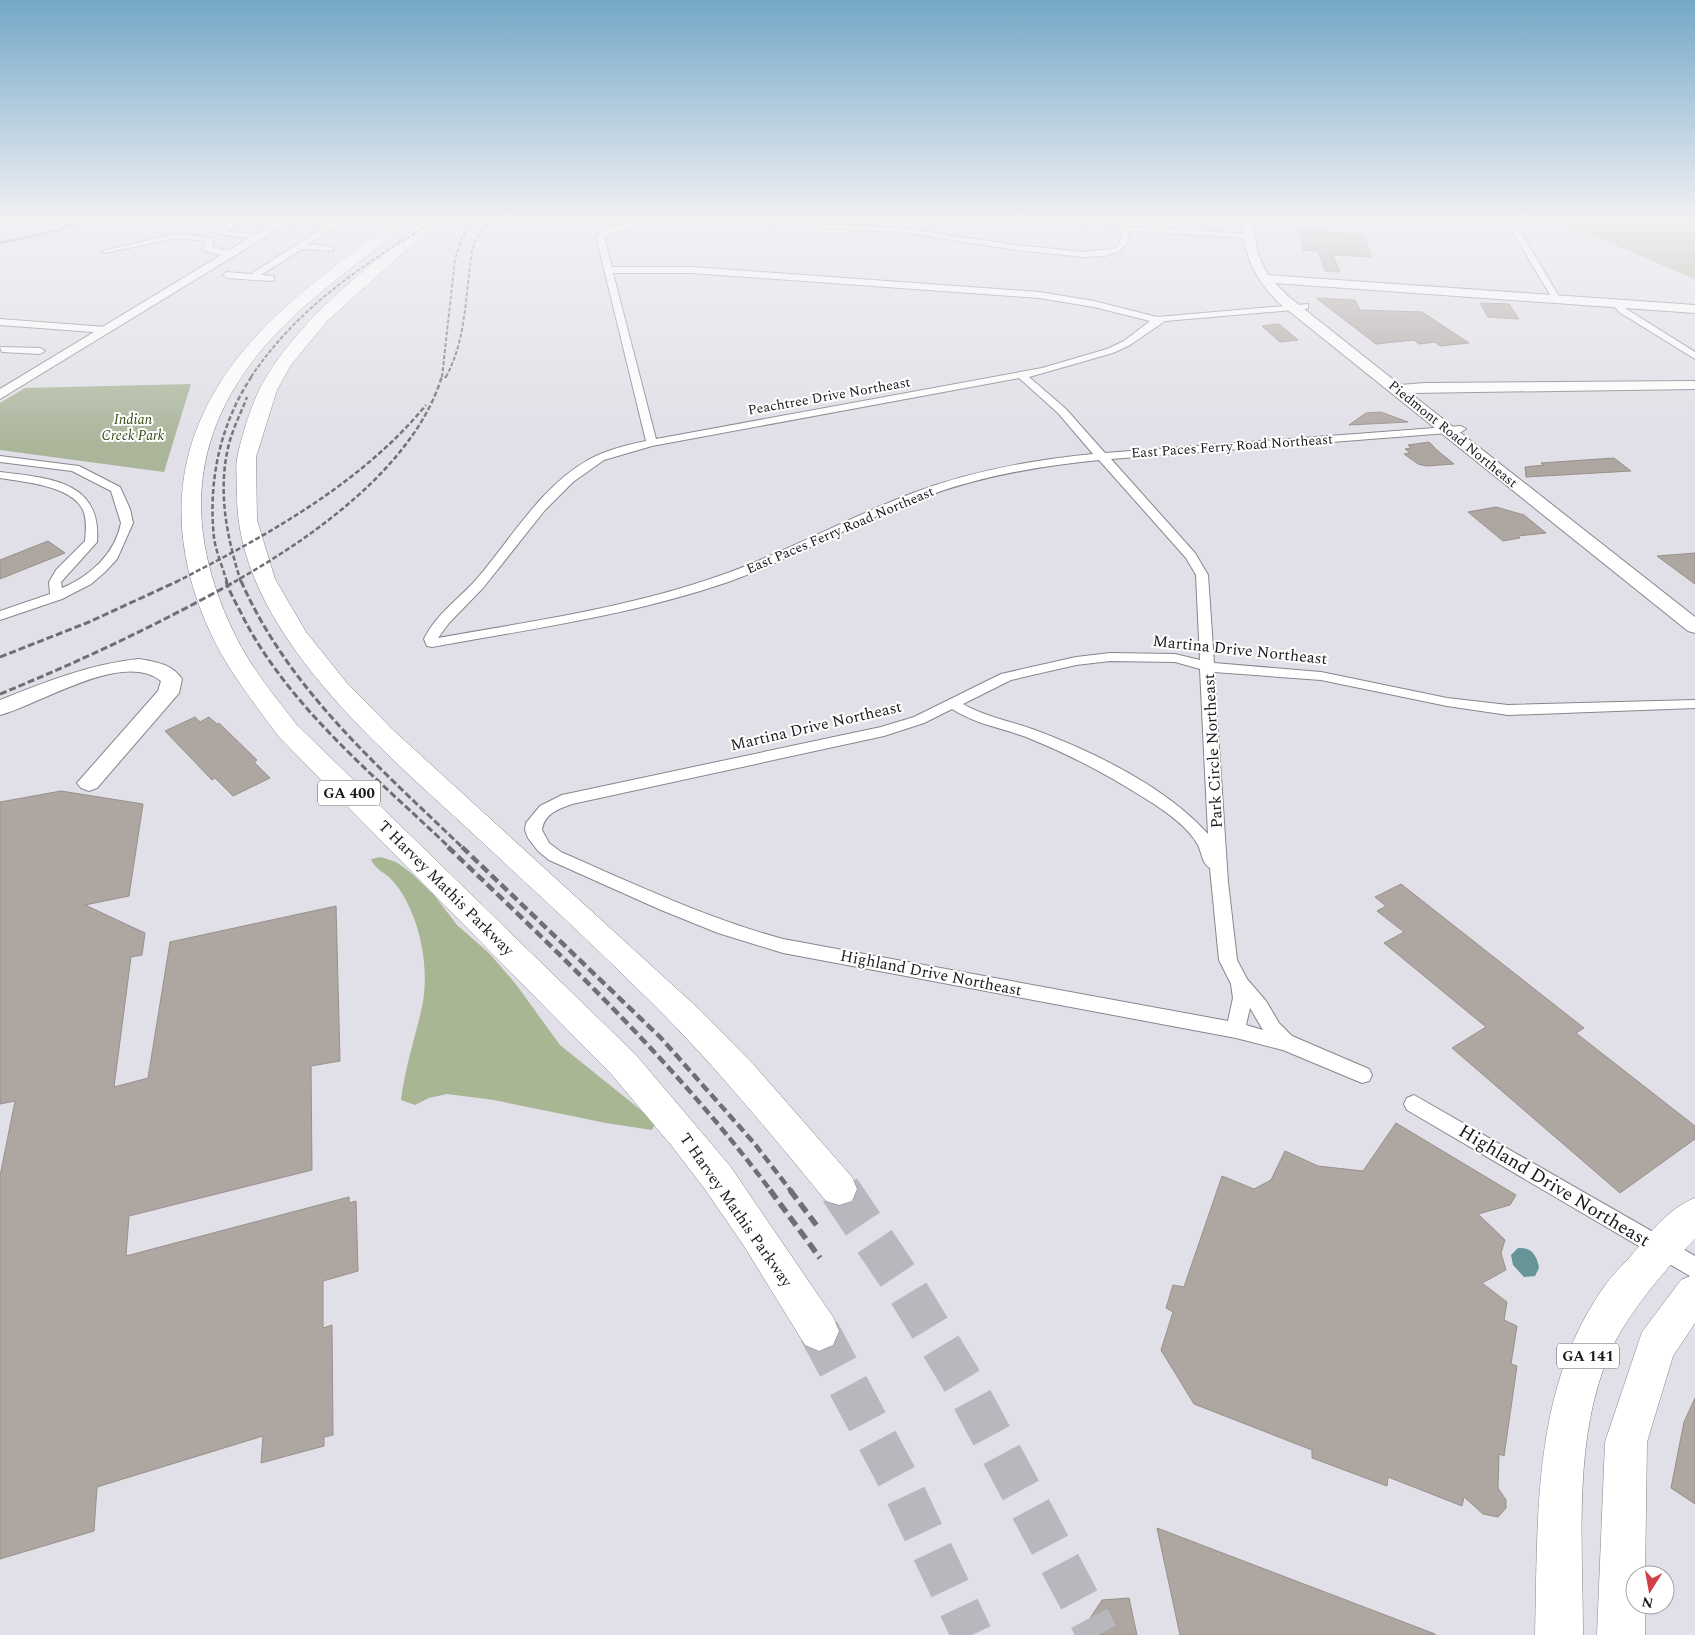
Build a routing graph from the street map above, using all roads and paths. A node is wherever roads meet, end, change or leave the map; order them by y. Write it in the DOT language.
graph roads {
  1 [pos="167,293"];
  2 [pos="312,293"];
  3 [pos="352,293"];
  4 [pos="615,293"];
  5 [pos="1002,293"];
  6 [pos="1285,293"];
  7 [pos="1485,293"];
  8 [pos="1553,293"];
  9 [pos="1556,298"];
  10 [pos="1615,302"];
  11 [pos="1299,307"];
  12 [pos="1695,309"];
  13 [pos="1157,320"];
  14 [pos="0,322"];
  15 [pos="106,330"];
  16 [pos="3,350"];
  17 [pos="40,352"];
  18 [pos="1695,356"];
  19 [pos="1022,376"];
  20 [pos="1695,385"];
  21 [pos="1406,390"];
  22 [pos="1695,390"];
  23 [pos="0,395"];
  24 [pos="1454,429"];
  25 [pos="652,443"];
  26 [pos="1101,455"];
  27 [pos="0,459"];
  28 [pos="0,475"];
  29 [pos="106,484"];
  30 [pos="76,494"];
  31 [pos="57,596"];
  32 [pos="1695,612"];
  33 [pos="0,616"];
  34 [pos="1695,627"];
  35 [pos="432,643"];
  36 [pos="1209,667"];
  37 [pos="952,703"];
  38 [pos="1695,704"];
  39 [pos="0,708"];
  40 [pos="90,783"];
  41 [pos="536,818"];
  42 [pos="1219,882"];
  43 [pos="1240,984"];
  44 [pos="1236,1030"];
  45 [pos="1285,1042"];
  46 [pos="1362,1075"];
  47 [pos="1414,1104"];
  48 [pos="839,1189"];
  49 [pos="1695,1215"];
  50 [pos="1661,1249"];
  51 [pos="1695,1268"];
  52 [pos="1695,1293"];
  53 [pos="819,1331"];
  54 [pos="1559,1635"];
  55 [pos="1621,1635"];
  1 -- 15 [label="street"];
  2 -- 53 [label="highway, T Harvey Mathis Parkway / GA 400"];
  3 -- 48 [label="highway"];
  4 -- 25 [label="street"];
  5 -- 13 [label="street"];
  6 -- 11 [label="street, Piedmont Road Northeast"];
  7 -- 9 [label="street"];
  8 -- 9 [label="street"];
  9 -- 10 [label="street"];
  10 -- 12 [label="street"];
  10 -- 18 [label="street"];
  11 -- 13 [label="street, Peachtree Drive Northeast"];
  11 -- 21 [label="street, Piedmont Road Northeast"];
  13 -- 19 [label="street, Peachtree Drive Northeast"];
  14 -- 15 [label="street"];
  15 -- 23 [label="street"];
  16 -- 17 [label="street"];
  19 -- 25 [label="street, Peachtree Drive Northeast"];
  19 -- 26 [label="street, Park Circle Northeast"];
  20 -- 21 [label="street"];
  21 -- 22 [label="street"];
  21 -- 24 [label="street, Piedmont Road Northeast"];
  24 -- 26 [label="street, East Paces Ferry Road Northeast"];
  24 -- 32 [label="street, Piedmont Road Northeast"];
  24 -- 34 [label="street, Piedmont Road Northeast"];
  25 -- 35 [label="street, Peachtree Drive Northeast"];
  26 -- 35 [label="street, East Paces Ferry Road Northeast"];
  26 -- 36 [label="street, Park Circle Northeast"];
  27 -- 29 [label="street"];
  28 -- 30 [label="street"];
  29 -- 30 [label="street"];
  29 -- 31 [label="street"];
  30 -- 31 [label="street"];
  31 -- 33 [label="street"];
  36 -- 37 [label="street, Martina Drive Northeast"];
  36 -- 38 [label="street, Martina Drive Northeast"];
  36 -- 42 [label="street, Park Circle Northeast"];
  37 -- 41 [label="street, Martina Drive Northeast"];
  37 -- 42 [label="street"];
  39 -- 40 [label="street"];
  41 -- 44 [label="street, Highland Drive Northeast"];
  42 -- 43 [label="street, Park Circle Northeast"];
  43 -- 44 [label="street, Park Circle Northeast"];
  43 -- 45 [label="street, Park Circle Northeast"];
  44 -- 45 [label="street, Highland Drive Northeast"];
  45 -- 46 [label="street, Highland Drive Northeast"];
  47 -- 50 [label="street, Highland Drive Northeast"];
  49 -- 50 [label="highway, GA 141"];
  50 -- 51 [label="street, Highland Drive Northeast"];
  50 -- 54 [label="highway, GA 141"];
  52 -- 55 [label="highway"];
}
